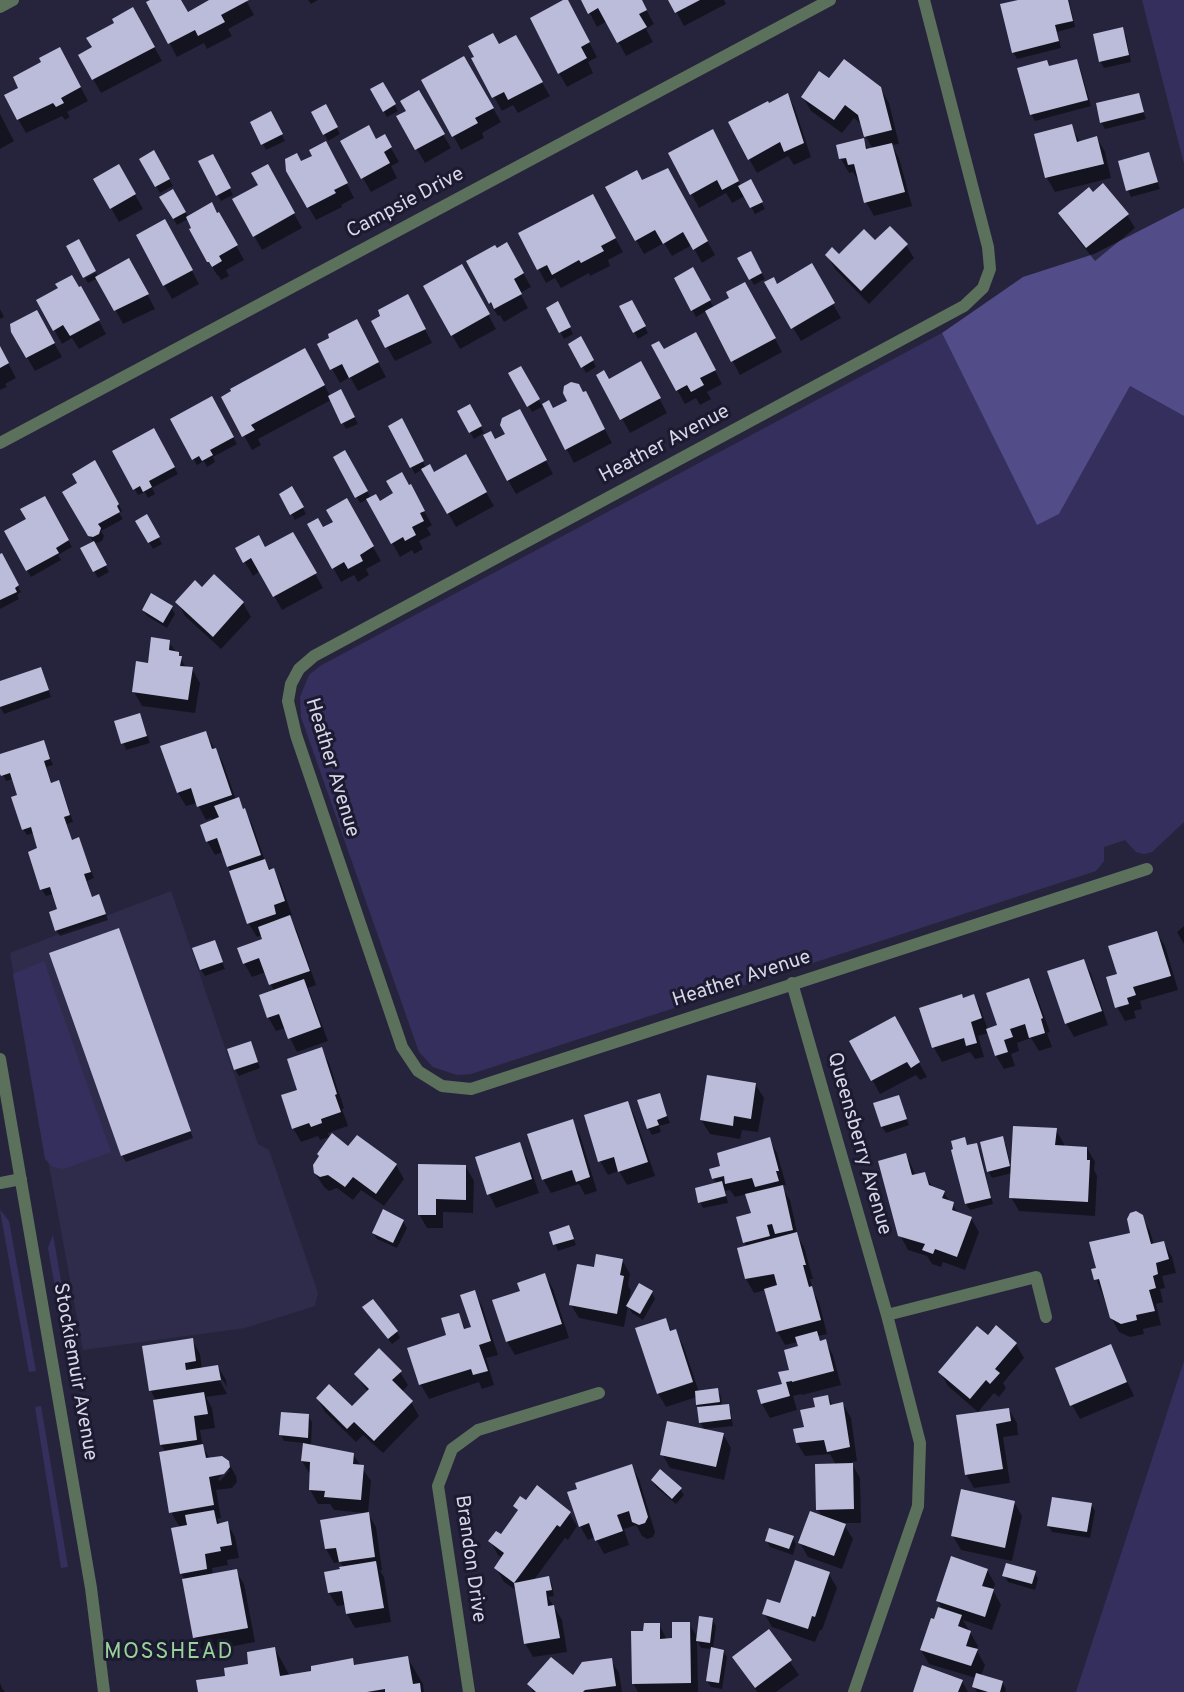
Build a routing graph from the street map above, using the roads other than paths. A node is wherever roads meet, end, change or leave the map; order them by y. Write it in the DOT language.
graph roads {
  1 [pos="13,0"];
  2 [pos="830,0"];
  3 [pos="924,0"];
  4 [pos="0,7"];
  5 [pos="0,443"];
  6 [pos="1147,869"];
  7 [pos="792,983"];
  8 [pos="0,1059"];
  9 [pos="21,1179"];
  10 [pos="0,1183"];
  11 [pos="887,1315"];
  12 [pos="1046,1317"];
  13 [pos="599,1393"];
  14 [pos="104,1692"];
  15 [pos="469,1692"];
  16 [pos="854,1692"];
  1 -- 4 [label="street"];
  2 -- 5 [label="street, Campsie Drive"];
  3 -- 7 [label="street, Heather Avenue"];
  6 -- 7 [label="street, Heather Avenue"];
  7 -- 11 [label="street, Queensberry Avenue"];
  8 -- 9 [label="street, Stockiemuir Avenue"];
  9 -- 10 [label="street"];
  9 -- 14 [label="street, Stockiemuir Avenue"];
  11 -- 12 [label="street"];
  11 -- 16 [label="street, Queensberry Avenue"];
  13 -- 15 [label="street, Brandon Drive"];
}
